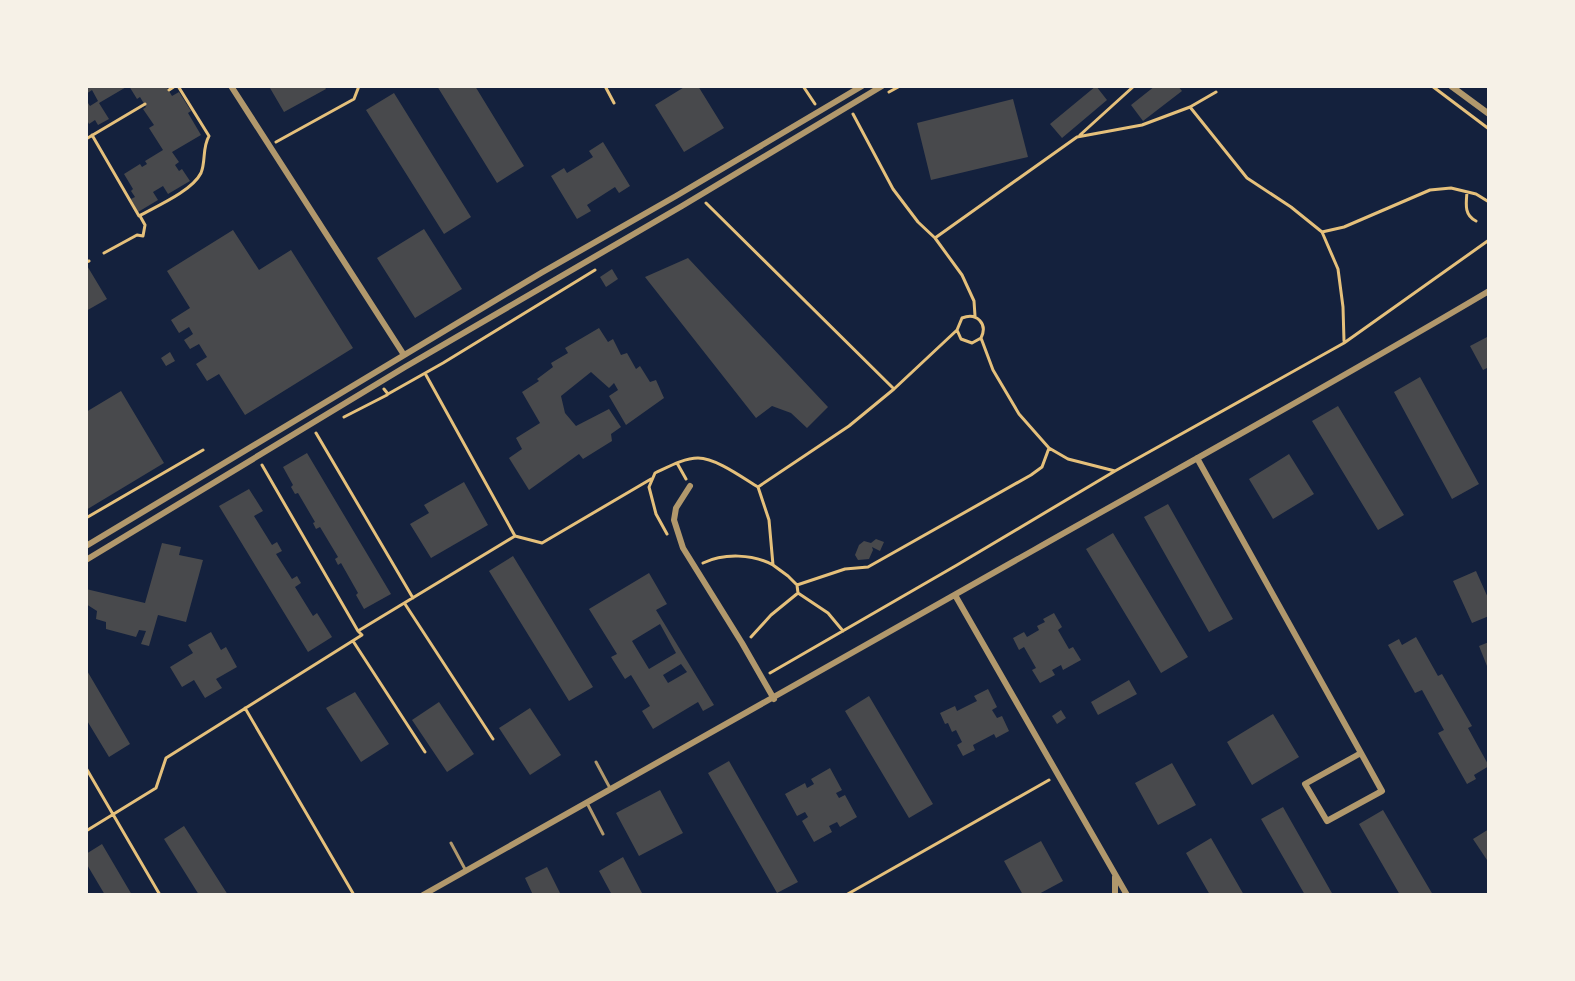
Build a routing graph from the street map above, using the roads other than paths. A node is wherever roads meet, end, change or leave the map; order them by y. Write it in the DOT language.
graph roads {
  1 [pos="231,86"];
  2 [pos="862,86"];
  3 [pos="882,86"];
  4 [pos="1451,86"];
  5 [pos="1489,114"];
  6 [pos="710,177"];
  7 [pos="715,186"];
  8 [pos="676,196"];
  9 [pos="682,206"];
  10 [pos="1489,291"];
  11 [pos="404,354"];
  12 [pos="410,364"];
  13 [pos="1197,458"];
  14 [pos="214,469"];
  15 [pos="220,479"];
  16 [pos="187,485"];
  17 [pos="690,486"];
  18 [pos="193,496"];
  19 [pos="86,546"];
  20 [pos="86,560"];
  21 [pos="955,595"];
  22 [pos="774,699"];
  23 [pos="1361,753"];
  24 [pos="596,762"];
  25 [pos="611,790"];
  26 [pos="587,803"];
  27 [pos="603,834"];
  28 [pos="451,843"];
  29 [pos="466,871"];
  30 [pos="1115,873"];
  31 [pos="423,895"];
  32 [pos="1115,895"];
  33 [pos="1127,895"];
  1 -- 11 [label="street"];
  2 -- 6 [label="street"];
  3 -- 7 [label="street"];
  4 -- 5 [label="street"];
  6 -- 7 [label="street"];
  6 -- 8 [label="street"];
  7 -- 9 [label="street"];
  8 -- 9 [label="street"];
  8 -- 11 [label="street"];
  9 -- 12 [label="street"];
  10 -- 13 [label="street"];
  11 -- 12 [label="street"];
  11 -- 14 [label="street"];
  12 -- 15 [label="street"];
  13 -- 21 [label="street"];
  13 -- 23 [label="street"];
  14 -- 15 [label="street"];
  14 -- 16 [label="street"];
  15 -- 18 [label="street"];
  16 -- 18 [label="street"];
  16 -- 19 [label="street"];
  17 -- 22 [label="street"];
  18 -- 20 [label="street"];
  21 -- 22 [label="street"];
  21 -- 30 [label="street"];
  22 -- 25 [label="street"];
  23 -- 23 [label="street"];
  24 -- 25 [label="lane"];
  25 -- 26 [label="street"];
  26 -- 27 [label="lane"];
  26 -- 29 [label="street"];
  28 -- 29 [label="lane"];
  29 -- 31 [label="street"];
  30 -- 32 [label="street"];
  30 -- 33 [label="street"];
}
